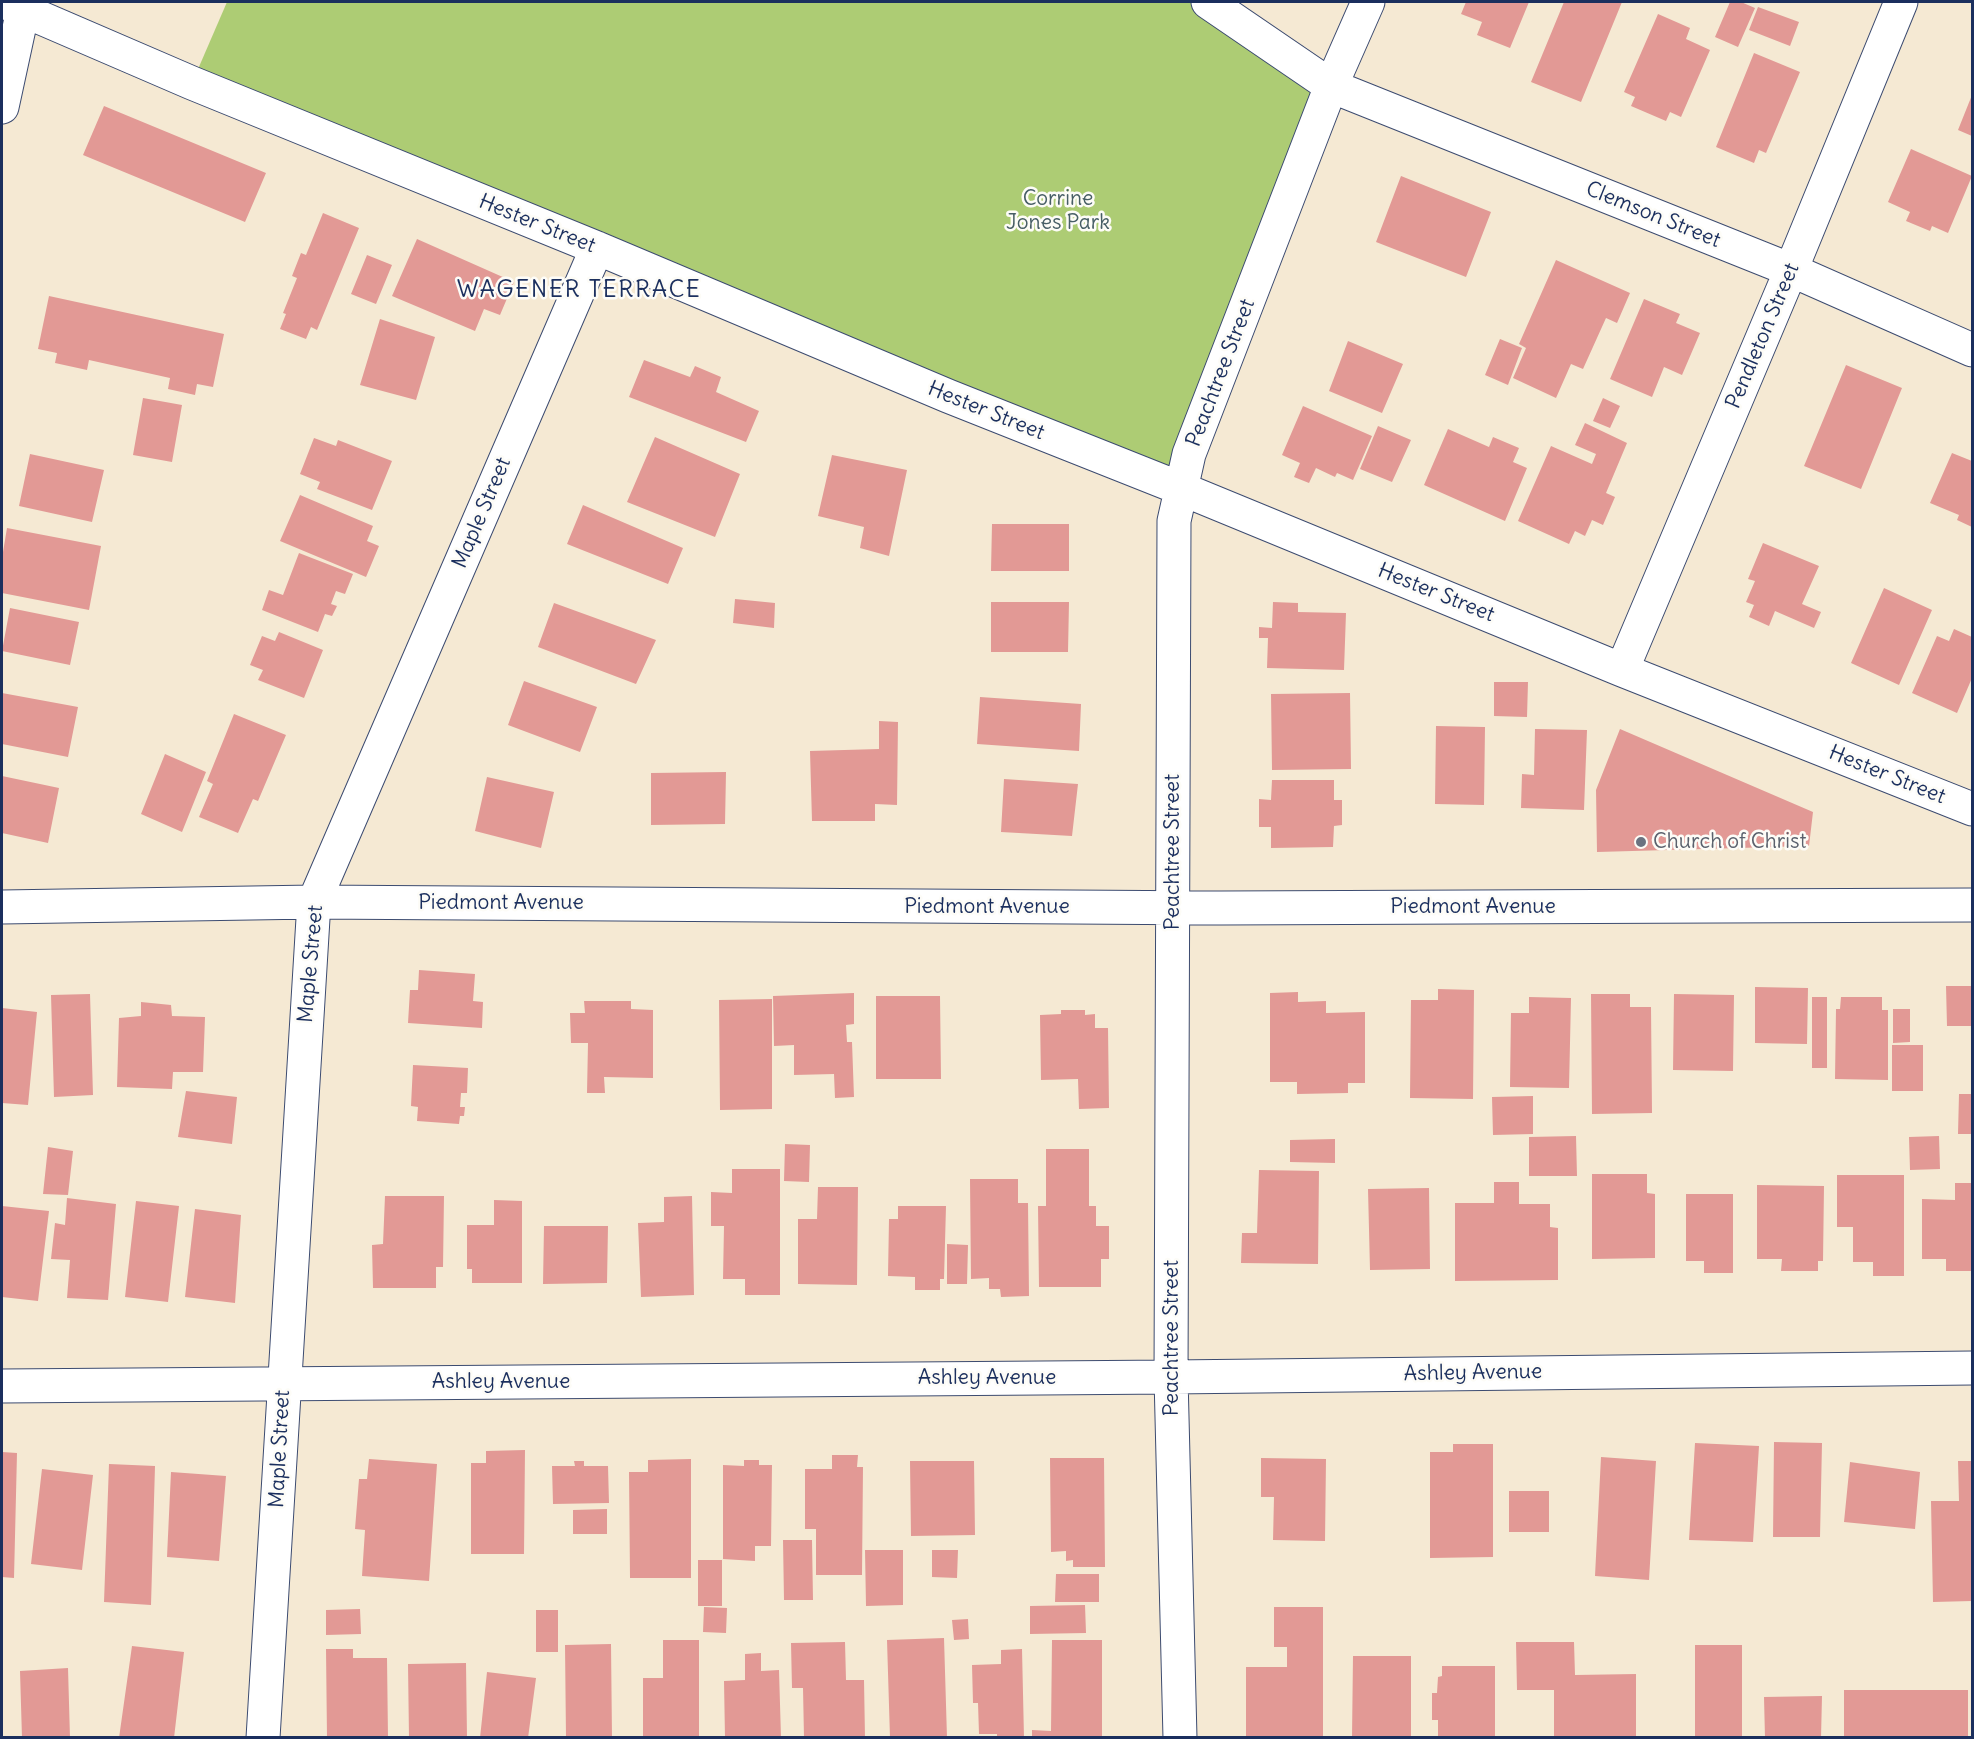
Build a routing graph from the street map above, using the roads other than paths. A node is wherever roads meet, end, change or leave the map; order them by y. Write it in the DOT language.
graph roads {
  1 [pos="1208,2"];
  2 [pos="1368,2"];
  3 [pos="1901,2"];
  4 [pos="13,6"];
  5 [pos="1331,86"];
  6 [pos="2,107"];
  7 [pos="597,248"];
  8 [pos="1791,270"];
  9 [pos="1972,350"];
  10 [pos="1182,489"];
  11 [pos="1622,670"];
  12 [pos="1972,809"];
  13 [pos="314,902"];
  14 [pos="1972,905"];
  15 [pos="2,907"];
  16 [pos="1172,908"];
  17 [pos="1972,1368"];
  18 [pos="1171,1377"];
  19 [pos="284,1383"];
  20 [pos="2,1386"];
  21 [pos="263,1737"];
  22 [pos="1179,1737"];
  1 -- 5 [label="street, Clemson Street"];
  2 -- 5 [label="street, Peachtree Street"];
  3 -- 8 [label="street, Pendleton Street"];
  4 -- 6 [label="street"];
  4 -- 7 [label="street, Hester Street"];
  5 -- 8 [label="street, Clemson Street"];
  5 -- 10 [label="street, Peachtree Street"];
  7 -- 10 [label="street, Hester Street"];
  7 -- 13 [label="street, Maple Street"];
  8 -- 9 [label="street, Clemson Street"];
  8 -- 11 [label="street, Pendleton Street"];
  10 -- 11 [label="street, Hester Street"];
  10 -- 16 [label="street, Peachtree Street"];
  11 -- 12 [label="street, Hester Street"];
  13 -- 15 [label="street, Piedmont Avenue"];
  13 -- 16 [label="street, Piedmont Avenue"];
  13 -- 19 [label="street, Maple Street"];
  14 -- 16 [label="street, Piedmont Avenue"];
  16 -- 18 [label="street, Peachtree Street"];
  17 -- 18 [label="street, Ashley Avenue"];
  18 -- 19 [label="street, Ashley Avenue"];
  18 -- 22 [label="street, Peachtree Street"];
  19 -- 20 [label="street, Ashley Avenue"];
  19 -- 21 [label="street, Maple Street"];
}
